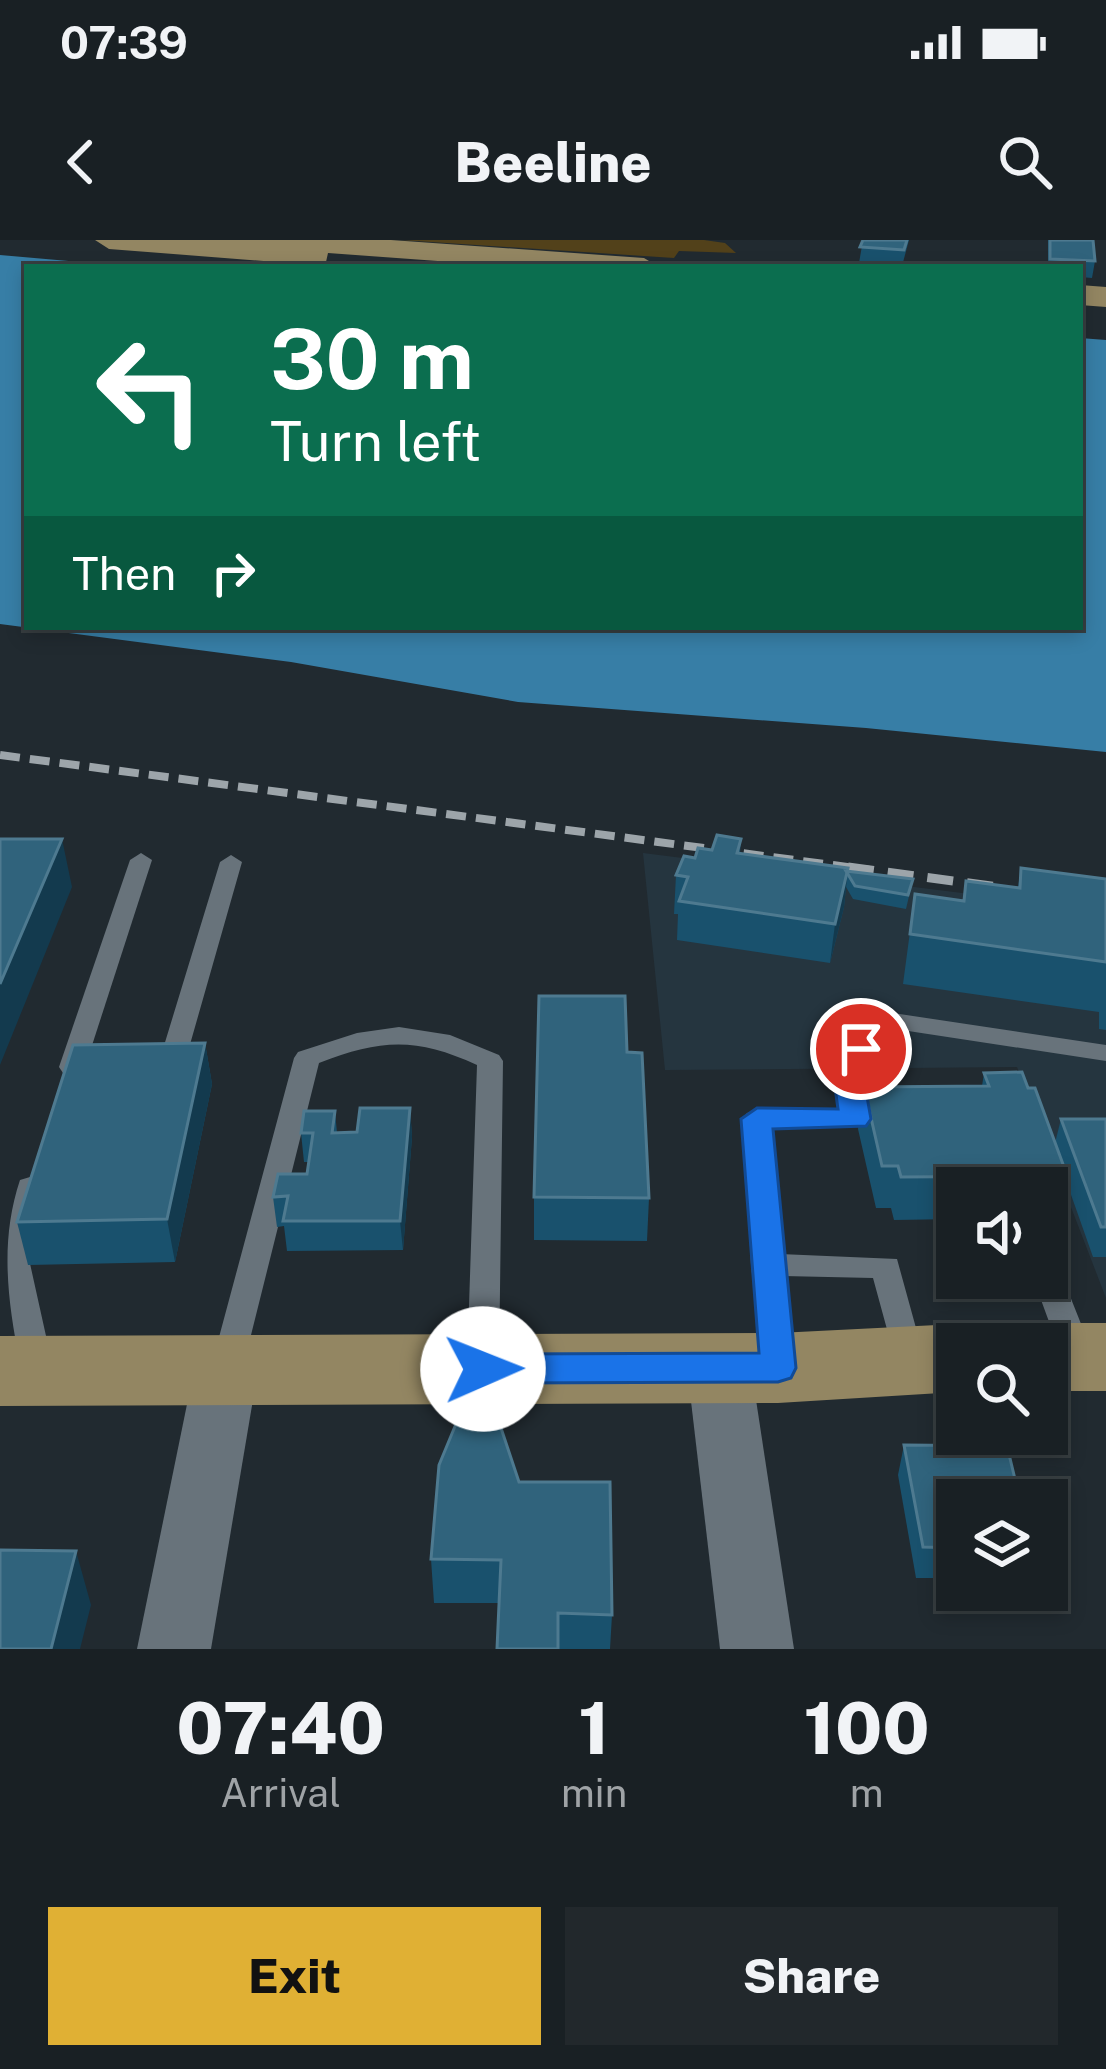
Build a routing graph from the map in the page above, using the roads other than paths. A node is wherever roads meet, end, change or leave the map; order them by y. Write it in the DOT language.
graph roads {
  1 [pos="109,240"];
  2 [pos="269,240"];
  3 [pos="434,264"];
  4 [pos="602,264"];
  5 [pos="140,860"];
  6 [pos="231,862"];
  7 [pos="1106,1053"];
  8 [pos="131,1069"];
  9 [pos="76,1075"];
  10 [pos="41,1154"];
  11 [pos="5,1249"];
  12 [pos="766,1265"];
  13 [pos="1056,1299"];
  14 [pos="1077,1357"];
  15 [pos="933,1358"];
  16 [pos="748,1367"];
  17 [pos="483,1369"];
  18 [pos="226,1370"];
  19 [pos="19,1371"];
  20 [pos="174,1649"];
  21 [pos="757,1649"];
  1 -- 3 [label="main road"];
  2 -- 4 [label="main road"];
  5 -- 9 [label="lane"];
  6 -- 8 [label="lane"];
  7 -- 12 [label="lane"];
  10 -- 11 [label="lane"];
  11 -- 19 [label="lane"];
  12 -- 15 [label="lane"];
  12 -- 16 [label="lane"];
  13 -- 14 [label="lane"];
  15 -- 16 [label="main road"];
  16 -- 17 [label="main road"];
  16 -- 21 [label="street"];
  17 -- 18 [label="main road"];
  17 -- 18 [label="lane"];
  18 -- 19 [label="main road"];
  18 -- 20 [label="street"];
}
